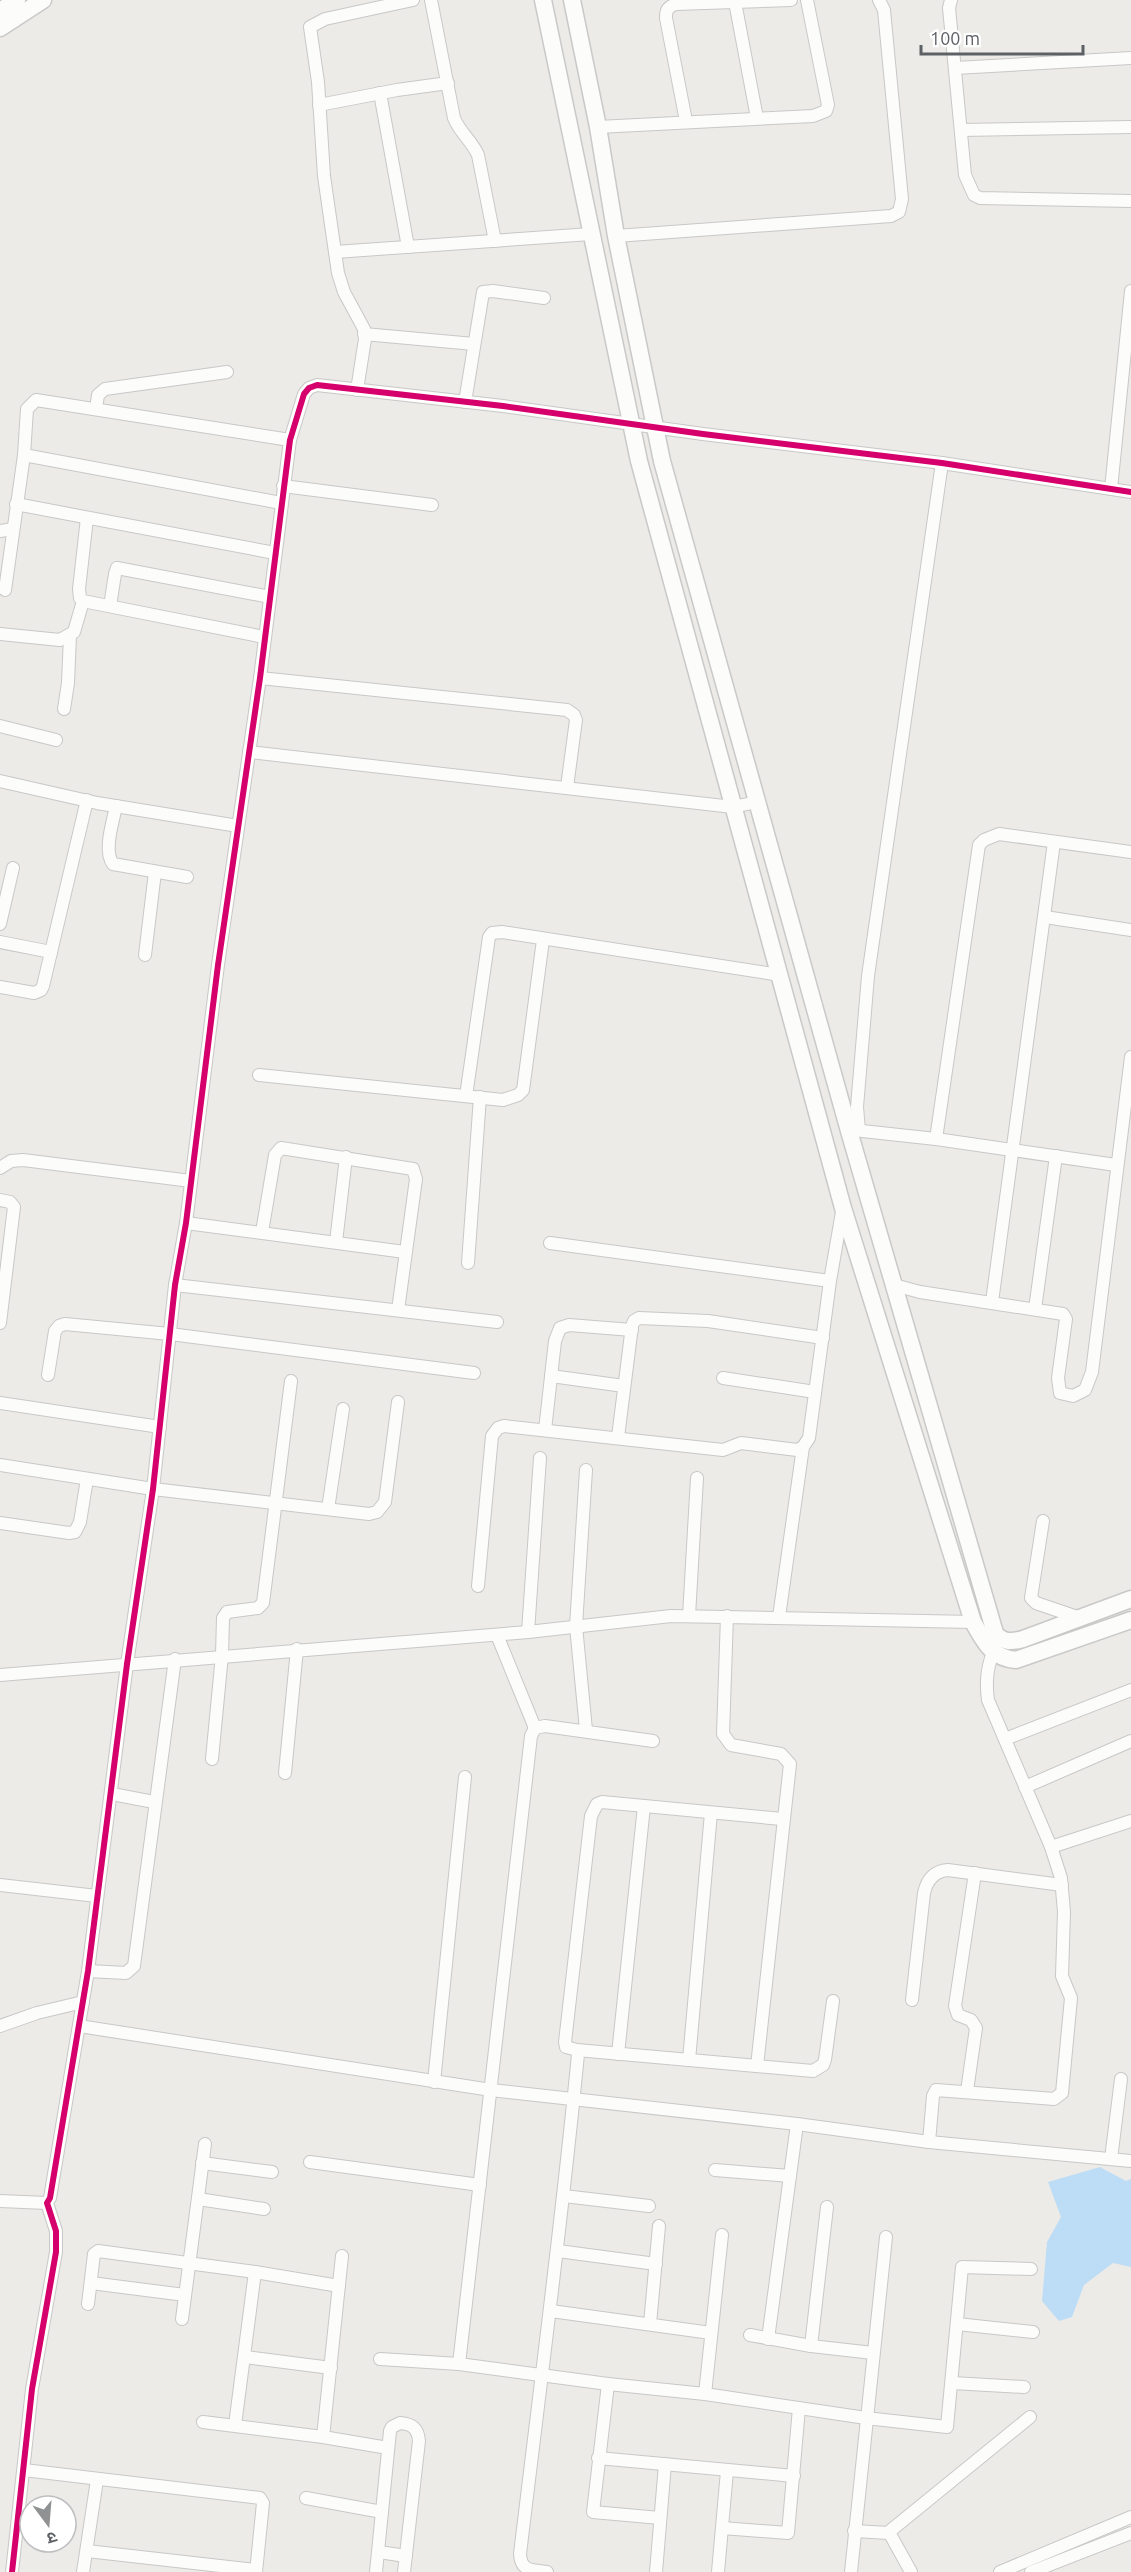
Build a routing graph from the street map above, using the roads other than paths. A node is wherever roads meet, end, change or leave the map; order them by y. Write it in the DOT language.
graph roads {
  1 [pos="17,0"];
  2 [pos="44,0"];
  3 [pos="413,0"];
  4 [pos="431,0"];
  5 [pos="543,0"];
  6 [pos="572,0"];
  7 [pos="791,0"];
  8 [pos="807,0"];
  9 [pos="879,0"];
  10 [pos="951,0"];
  11 [pos="735,2"];
  12 [pos="0,11"];
  13 [pos="0,28"];
  14 [pos="1131,58"];
  15 [pos="955,68"];
  16 [pos="447,83"];
  17 [pos="380,93"];
  18 [pos="319,105"];
  19 [pos="757,118"];
  20 [pos="686,121"];
  21 [pos="598,127"];
  22 [pos="1131,127"];
  23 [pos="961,130"];
  24 [pos="1131,201"];
  25 [pos="591,234"];
  26 [pos="616,236"];
  27 [pos="495,241"];
  28 [pos="408,247"];
  29 [pos="335,252"];
  30 [pos="1131,291"];
  31 [pos="544,298"];
  32 [pos="364,334"];
  33 [pos="474,344"];
  34 [pos="227,372"];
  35 [pos="357,390"];
  36 [pos="465,402"];
  37 [pos="96,409"];
  38 [pos="630,424"];
  39 [pos="654,427"];
  40 [pos="290,440"];
  41 [pos="24,455"];
  42 [pos="942,464"];
  43 [pos="283,486"];
  44 [pos="1111,489"];
  45 [pos="1131,492"];
  46 [pos="281,503"];
  47 [pos="16,504"];
  48 [pos="432,505"];
  49 [pos="87,518"];
  50 [pos="13,529"];
  51 [pos="0,531"];
  52 [pos="275,553"];
  53 [pos="5,590"];
  54 [pos="270,597"];
  55 [pos="82,601"];
  56 [pos="110,606"];
  57 [pos="0,634"];
  58 [pos="70,635"];
  59 [pos="264,637"];
  60 [pos="260,678"];
  61 [pos="64,709"];
  62 [pos="0,726"];
  63 [pos="57,740"];
  64 [pos="249,752"];
  65 [pos="0,781"];
  66 [pos="567,787"];
  67 [pos="87,800"];
  68 [pos="757,802"];
  69 [pos="116,806"];
  70 [pos="733,807"];
  71 [pos="238,826"];
  72 [pos="1054,842"];
  73 [pos="1131,852"];
  74 [pos="13,868"];
  75 [pos="155,872"];
  76 [pos="187,877"];
  77 [pos="1045,917"];
  78 [pos="0,924"];
  79 [pos="1131,930"];
  80 [pos="543,940"];
  81 [pos="0,942"];
  82 [pos="51,952"];
  83 [pos="145,955"];
  84 [pos="780,975"];
  85 [pos="0,987"];
  86 [pos="1131,1058"];
  87 [pos="259,1075"];
  88 [pos="466,1096"];
  89 [pos="480,1097"];
  90 [pos="854,1130"];
  91 [pos="936,1139"];
  92 [pos="1014,1150"];
  93 [pos="1056,1156"];
  94 [pos="346,1157"];
  95 [pos="858,1162"];
  96 [pos="1116,1165"];
  97 [pos="0,1168"];
  98 [pos="833,1170"];
  99 [pos="191,1181"];
  100 [pos="0,1200"];
  101 [pos="843,1208"];
  102 [pos="186,1223"];
  103 [pos="262,1233"];
  104 [pos="336,1242"];
  105 [pos="550,1243"];
  106 [pos="405,1252"];
  107 [pos="468,1263"];
  108 [pos="830,1281"];
  109 [pos="175,1285"];
  110 [pos="894,1285"];
  111 [pos="992,1302"];
  112 [pos="1035,1309"];
  113 [pos="398,1310"];
  114 [pos="497,1322"];
  115 [pos="0,1323"];
  116 [pos="632,1330"];
  117 [pos="170,1334"];
  118 [pos="823,1338"];
  119 [pos="474,1373"];
  120 [pos="48,1375"];
  121 [pos="551,1376"];
  122 [pos="723,1378"];
  123 [pos="291,1381"];
  124 [pos="624,1386"];
  125 [pos="815,1392"];
  126 [pos="398,1402"];
  127 [pos="0,1403"];
  128 [pos="343,1409"];
  129 [pos="160,1427"];
  130 [pos="545,1430"];
  131 [pos="618,1437"];
  132 [pos="803,1448"];
  133 [pos="540,1458"];
  134 [pos="0,1464"];
  135 [pos="586,1470"];
  136 [pos="697,1478"];
  137 [pos="87,1479"];
  138 [pos="153,1490"];
  139 [pos="275,1504"];
  140 [pos="328,1509"];
  141 [pos="1043,1521"];
  142 [pos="0,1523"];
  143 [pos="478,1586"];
  144 [pos="1131,1599"];
  145 [pos="689,1616"];
  146 [pos="727,1616"];
  147 [pos="779,1617"];
  148 [pos="1080,1618"];
  149 [pos="1131,1620"];
  150 [pos="973,1622"];
  151 [pos="576,1626"];
  152 [pos="528,1632"];
  153 [pos="496,1635"];
  154 [pos="996,1645"];
  155 [pos="297,1649"];
  156 [pos="222,1655"];
  157 [pos="175,1659"];
  158 [pos="128,1664"];
  159 [pos="0,1675"];
  160 [pos="1131,1690"];
  161 [pos="535,1728"];
  162 [pos="586,1731"];
  163 [pos="1005,1739"];
  164 [pos="653,1741"];
  165 [pos="1131,1741"];
  166 [pos="212,1759"];
  167 [pos="285,1773"];
  168 [pos="465,1778"];
  169 [pos="1025,1787"];
  170 [pos="112,1794"];
  171 [pos="154,1802"];
  172 [pos="644,1806"];
  173 [pos="711,1813"];
  174 [pos="782,1819"];
  175 [pos="1131,1821"];
  176 [pos="1051,1847"];
  177 [pos="975,1874"];
  178 [pos="0,1885"];
  179 [pos="1062,1885"];
  180 [pos="97,1896"];
  181 [pos="88,1971"];
  182 [pos="912,2000"];
  183 [pos="833,2001"];
  184 [pos="83,2002"];
  185 [pos="0,2026"];
  186 [pos="79,2026"];
  187 [pos="577,2050"];
  188 [pos="618,2054"];
  189 [pos="689,2060"];
  190 [pos="757,2066"];
  191 [pos="1121,2079"];
  192 [pos="434,2082"];
  193 [pos="491,2090"];
  194 [pos="967,2091"];
  195 [pos="573,2100"];
  196 [pos="797,2124"];
  197 [pos="929,2142"];
  198 [pos="205,2144"];
  199 [pos="1112,2159"];
  200 [pos="1131,2161"];
  201 [pos="310,2162"];
  202 [pos="202,2163"];
  203 [pos="715,2170"];
  204 [pos="272,2172"];
  205 [pos="790,2176"];
  206 [pos="480,2185"];
  207 [pos="564,2196"];
  208 [pos="198,2199"];
  209 [pos="0,2201"];
  210 [pos="47,2203"];
  211 [pos="649,2206"];
  212 [pos="827,2207"];
  213 [pos="264,2209"];
  214 [pos="659,2226"];
  215 [pos="722,2235"];
  216 [pos="886,2237"];
  217 [pos="558,2251"];
  218 [pos="342,2256"];
  219 [pos="189,2263"];
  220 [pos="656,2264"];
  221 [pos="1031,2269"];
  222 [pos="255,2272"];
  223 [pos="90,2283"];
  224 [pos="339,2286"];
  225 [pos="185,2295"];
  226 [pos="88,2304"];
  227 [pos="551,2311"];
  228 [pos="182,2319"];
  229 [pos="957,2324"];
  230 [pos="650,2325"];
  231 [pos="1033,2332"];
  232 [pos="711,2333"];
  233 [pos="750,2335"];
  234 [pos="768,2339"];
  235 [pos="811,2346"];
  236 [pos="873,2353"];
  237 [pos="245,2357"];
  238 [pos="380,2359"];
  239 [pos="459,2364"];
  240 [pos="331,2368"];
  241 [pos="542,2375"];
  242 [pos="952,2383"];
  243 [pos="608,2384"];
  244 [pos="1024,2388"];
  245 [pos="705,2394"];
  246 [pos="799,2408"];
  247 [pos="1030,2417"];
  248 [pos="866,2418"];
  249 [pos="203,2422"];
  250 [pos="234,2426"];
  251 [pos="323,2437"];
  252 [pos="388,2448"];
  253 [pos="598,2458"];
  254 [pos="665,2464"];
  255 [pos="24,2470"];
  256 [pos="727,2471"];
  257 [pos="794,2476"];
  258 [pos="97,2480"];
  259 [pos="306,2498"];
  260 [pos="382,2512"];
  261 [pos="1131,2517"];
  262 [pos="660,2518"];
  263 [pos="722,2529"];
  264 [pos="854,2530"];
  265 [pos="889,2533"];
  266 [pos="1131,2533"];
  267 [pos="87,2551"];
  268 [pos="379,2552"];
  269 [pos="406,2556"];
  270 [pos="256,2571"];
  271 [pos="12,2572"];
  272 [pos="83,2572"];
  273 [pos="376,2572"];
  274 [pos="404,2572"];
  275 [pos="547,2572"];
  276 [pos="656,2572"];
  277 [pos="718,2572"];
  278 [pos="851,2572"];
  279 [pos="911,2572"];
  280 [pos="1000,2572"];
  281 [pos="1030,2572"];
  1 -- 12 [label="main road"];
  2 -- 13 [label="main road"];
  3 -- 18 [label="street"];
  4 -- 16 [label="street"];
  5 -- 25 [label="main road"];
  6 -- 21 [label="main road"];
  7 -- 11 [label="street"];
  8 -- 19 [label="street"];
  9 -- 26 [label="street"];
  10 -- 15 [label="street"];
  11 -- 19 [label="street"];
  11 -- 20 [label="street"];
  14 -- 15 [label="street"];
  15 -- 23 [label="street"];
  16 -- 17 [label="street"];
  16 -- 27 [label="street"];
  17 -- 18 [label="street"];
  17 -- 28 [label="street"];
  18 -- 29 [label="street"];
  19 -- 20 [label="street"];
  20 -- 21 [label="street"];
  21 -- 26 [label="main road"];
  22 -- 23 [label="street"];
  23 -- 24 [label="street"];
  25 -- 27 [label="street"];
  25 -- 38 [label="main road"];
  26 -- 39 [label="main road"];
  27 -- 28 [label="street"];
  28 -- 29 [label="street"];
  29 -- 32 [label="street"];
  30 -- 44 [label="street"];
  31 -- 33 [label="street"];
  32 -- 33 [label="street"];
  32 -- 35 [label="street"];
  33 -- 36 [label="street"];
  34 -- 37 [label="street"];
  35 -- 36 [label="street"];
  35 -- 40 [label="street"];
  36 -- 38 [label="street"];
  37 -- 40 [label="street"];
  37 -- 41 [label="street"];
  38 -- 39 [label="street"];
  38 -- 70 [label="main road"];
  39 -- 42 [label="street"];
  39 -- 68 [label="main road"];
  40 -- 43 [label="street"];
  41 -- 46 [label="street"];
  41 -- 47 [label="street"];
  42 -- 44 [label="street"];
  42 -- 90 [label="street"];
  43 -- 46 [label="street"];
  43 -- 48 [label="street"];
  44 -- 45 [label="street"];
  46 -- 52 [label="street"];
  47 -- 49 [label="street"];
  47 -- 50 [label="street"];
  49 -- 52 [label="street"];
  49 -- 55 [label="street"];
  50 -- 51 [label="street"];
  50 -- 53 [label="street"];
  52 -- 54 [label="street"];
  54 -- 56 [label="street"];
  54 -- 59 [label="street"];
  55 -- 56 [label="street"];
  55 -- 58 [label="street"];
  56 -- 59 [label="street"];
  57 -- 58 [label="street"];
  58 -- 61 [label="street"];
  59 -- 60 [label="street"];
  60 -- 64 [label="street"];
  60 -- 66 [label="street"];
  62 -- 63 [label="street"];
  64 -- 66 [label="street"];
  64 -- 71 [label="street"];
  65 -- 67 [label="street"];
  66 -- 70 [label="street"];
  67 -- 69 [label="street"];
  67 -- 82 [label="street"];
  68 -- 70 [label="street"];
  68 -- 90 [label="main road"];
  69 -- 71 [label="street"];
  69 -- 75 [label="street"];
  70 -- 84 [label="main road"];
  71 -- 99 [label="street"];
  72 -- 73 [label="street"];
  72 -- 77 [label="street"];
  72 -- 91 [label="street"];
  74 -- 78 [label="street"];
  75 -- 76 [label="street"];
  75 -- 83 [label="street"];
  77 -- 79 [label="street"];
  77 -- 92 [label="street"];
  80 -- 84 [label="street"];
  80 -- 88 [label="street"];
  80 -- 89 [label="street"];
  81 -- 82 [label="street"];
  82 -- 85 [label="street"];
  84 -- 98 [label="main road"];
  86 -- 96 [label="street"];
  87 -- 88 [label="street"];
  88 -- 89 [label="street"];
  89 -- 107 [label="street"];
  90 -- 91 [label="street"];
  90 -- 95 [label="main road"];
  91 -- 92 [label="street"];
  92 -- 93 [label="street"];
  92 -- 111 [label="street"];
  93 -- 96 [label="street"];
  93 -- 112 [label="street"];
  94 -- 103 [label="street"];
  94 -- 104 [label="street"];
  94 -- 106 [label="street"];
  95 -- 98 [label="main road"];
  95 -- 110 [label="main road"];
  96 -- 112 [label="street"];
  97 -- 99 [label="street"];
  98 -- 101 [label="main road"];
  99 -- 102 [label="street"];
  100 -- 115 [label="street"];
  101 -- 108 [label="street"];
  101 -- 150 [label="main road"];
  102 -- 103 [label="street"];
  102 -- 109 [label="street"];
  103 -- 104 [label="street"];
  104 -- 106 [label="street"];
  105 -- 108 [label="street"];
  106 -- 113 [label="street"];
  108 -- 118 [label="street"];
  109 -- 113 [label="street"];
  109 -- 117 [label="street"];
  110 -- 111 [label="street"];
  110 -- 154 [label="main road"];
  111 -- 112 [label="street"];
  113 -- 114 [label="street"];
  116 -- 118 [label="street"];
  116 -- 121 [label="street"];
  116 -- 124 [label="street"];
  117 -- 119 [label="street"];
  117 -- 120 [label="street"];
  117 -- 129 [label="street"];
  118 -- 125 [label="street"];
  121 -- 124 [label="street"];
  121 -- 130 [label="street"];
  122 -- 125 [label="street"];
  123 -- 139 [label="street"];
  124 -- 131 [label="street"];
  125 -- 132 [label="street"];
  126 -- 140 [label="street"];
  127 -- 129 [label="street"];
  128 -- 140 [label="street"];
  129 -- 138 [label="street"];
  130 -- 131 [label="street"];
  130 -- 143 [label="street"];
  131 -- 132 [label="street"];
  132 -- 147 [label="street"];
  133 -- 152 [label="street"];
  134 -- 137 [label="street"];
  135 -- 151 [label="street"];
  136 -- 145 [label="street"];
  137 -- 138 [label="street"];
  137 -- 142 [label="street"];
  138 -- 139 [label="street"];
  138 -- 158 [label="street"];
  139 -- 140 [label="street"];
  139 -- 156 [label="street"];
  141 -- 148 [label="street"];
  144 -- 148 [label="main road"];
  145 -- 146 [label="street"];
  145 -- 151 [label="street"];
  146 -- 147 [label="street"];
  146 -- 174 [label="street"];
  147 -- 150 [label="street"];
  148 -- 154 [label="main road"];
  149 -- 154 [label="main road"];
  150 -- 154 [label="main road"];
  151 -- 152 [label="street"];
  151 -- 162 [label="street"];
  152 -- 153 [label="street"];
  153 -- 155 [label="street"];
  153 -- 161 [label="street"];
  154 -- 163 [label="street"];
  155 -- 156 [label="street"];
  155 -- 167 [label="street"];
  156 -- 157 [label="street"];
  156 -- 166 [label="street"];
  157 -- 158 [label="street"];
  157 -- 171 [label="street"];
  158 -- 159 [label="street"];
  158 -- 170 [label="street"];
  160 -- 163 [label="street"];
  161 -- 162 [label="street"];
  161 -- 193 [label="street"];
  162 -- 164 [label="street"];
  163 -- 169 [label="street"];
  165 -- 169 [label="street"];
  168 -- 192 [label="street"];
  169 -- 176 [label="street"];
  170 -- 171 [label="street"];
  170 -- 180 [label="street"];
  171 -- 181 [label="street"];
  172 -- 173 [label="street"];
  172 -- 187 [label="street"];
  172 -- 188 [label="street"];
  173 -- 174 [label="street"];
  173 -- 189 [label="street"];
  174 -- 190 [label="street"];
  175 -- 176 [label="street"];
  176 -- 179 [label="street"];
  177 -- 179 [label="street"];
  177 -- 182 [label="street"];
  177 -- 194 [label="street"];
  178 -- 180 [label="street"];
  179 -- 194 [label="street"];
  180 -- 181 [label="street"];
  181 -- 184 [label="street"];
  183 -- 190 [label="street"];
  184 -- 185 [label="street"];
  184 -- 186 [label="street"];
  186 -- 192 [label="street"];
  186 -- 210 [label="street"];
  187 -- 188 [label="street"];
  187 -- 195 [label="street"];
  188 -- 189 [label="street"];
  189 -- 190 [label="street"];
  191 -- 199 [label="street"];
  192 -- 193 [label="street"];
  193 -- 195 [label="street"];
  193 -- 206 [label="street"];
  194 -- 197 [label="street"];
  195 -- 196 [label="street"];
  195 -- 207 [label="street"];
  196 -- 197 [label="street"];
  196 -- 205 [label="street"];
  197 -- 199 [label="street"];
  198 -- 202 [label="street"];
  199 -- 200 [label="street"];
  201 -- 206 [label="street"];
  202 -- 204 [label="street"];
  202 -- 208 [label="street"];
  203 -- 205 [label="street"];
  205 -- 234 [label="street"];
  206 -- 239 [label="street"];
  207 -- 211 [label="street"];
  207 -- 217 [label="street"];
  208 -- 213 [label="street"];
  208 -- 219 [label="street"];
  209 -- 210 [label="street"];
  210 -- 255 [label="street"];
  212 -- 235 [label="street"];
  214 -- 220 [label="street"];
  215 -- 232 [label="street"];
  216 -- 236 [label="street"];
  217 -- 220 [label="street"];
  217 -- 227 [label="street"];
  218 -- 224 [label="street"];
  219 -- 222 [label="street"];
  219 -- 223 [label="street"];
  219 -- 225 [label="street"];
  220 -- 230 [label="street"];
  221 -- 229 [label="street"];
  222 -- 224 [label="street"];
  222 -- 237 [label="street"];
  223 -- 225 [label="street"];
  223 -- 226 [label="street"];
  224 -- 240 [label="street"];
  225 -- 228 [label="street"];
  227 -- 230 [label="street"];
  227 -- 241 [label="street"];
  229 -- 231 [label="street"];
  229 -- 242 [label="street"];
  230 -- 232 [label="street"];
  232 -- 245 [label="street"];
  233 -- 234 [label="street"];
  234 -- 235 [label="street"];
  235 -- 236 [label="street"];
  236 -- 248 [label="street"];
  237 -- 240 [label="street"];
  237 -- 250 [label="street"];
  238 -- 239 [label="street"];
  239 -- 241 [label="street"];
  240 -- 251 [label="street"];
  241 -- 243 [label="street"];
  241 -- 275 [label="street"];
  242 -- 244 [label="street"];
  242 -- 248 [label="street"];
  243 -- 245 [label="street"];
  243 -- 253 [label="street"];
  245 -- 246 [label="street"];
  246 -- 248 [label="street"];
  246 -- 257 [label="street"];
  247 -- 265 [label="street"];
  248 -- 264 [label="street"];
  249 -- 250 [label="street"];
  250 -- 251 [label="street"];
  251 -- 252 [label="street"];
  252 -- 260 [label="street"];
  252 -- 269 [label="street"];
  253 -- 254 [label="street"];
  253 -- 262 [label="street"];
  254 -- 256 [label="street"];
  254 -- 262 [label="street"];
  255 -- 258 [label="street"];
  255 -- 271 [label="street"];
  256 -- 257 [label="street"];
  256 -- 263 [label="street"];
  257 -- 263 [label="street"];
  258 -- 267 [label="street"];
  258 -- 270 [label="street"];
  259 -- 260 [label="street"];
  260 -- 268 [label="street"];
  261 -- 280 [label="street"];
  262 -- 276 [label="street"];
  263 -- 277 [label="street"];
  264 -- 265 [label="street"];
  264 -- 278 [label="street"];
  265 -- 279 [label="street"];
  266 -- 281 [label="street"];
  267 -- 270 [label="street"];
  267 -- 272 [label="street"];
  268 -- 269 [label="street"];
  268 -- 273 [label="street"];
  269 -- 274 [label="street"];
}
